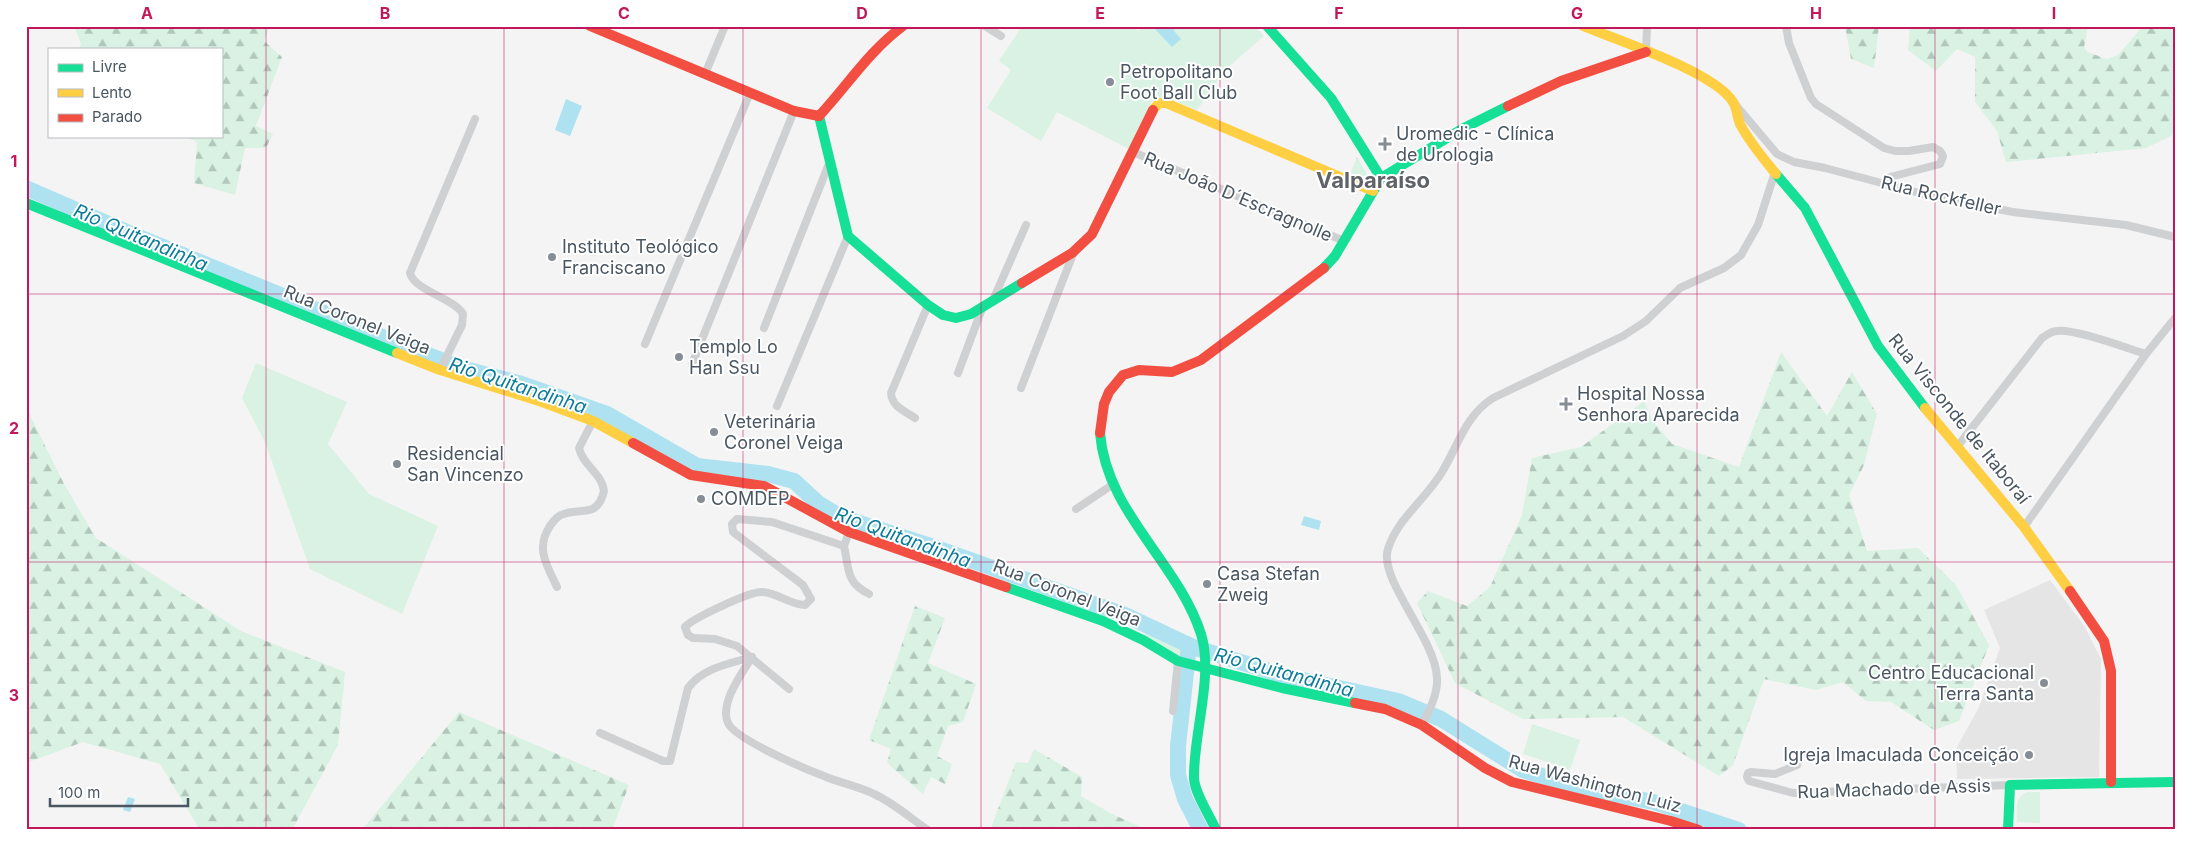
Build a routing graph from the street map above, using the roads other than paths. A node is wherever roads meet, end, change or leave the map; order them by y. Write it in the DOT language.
graph roads {
  1 [pos="590,26"];
  2 [pos="726,26"];
  3 [pos="903,26"];
  4 [pos="985,26"];
  5 [pos="1267,26"];
  6 [pos="1583,26"];
  7 [pos="1647,26"];
  8 [pos="1786,26"];
  9 [pos="609,30"];
  10 [pos="1001,36"];
  11 [pos="1646,52"];
  12 [pos="705,74"];
  13 [pos="750,93"];
  14 [pos="1733,102"];
  15 [pos="794,111"];
  16 [pos="819,116"];
  17 [pos="475,119"];
  18 [pos="1133,152"];
  19 [pos="830,161"];
  20 [pos="1775,172"];
  21 [pos="1381,178"];
  22 [pos="1887,185"];
  23 [pos="1373,191"];
  24 [pos="26,202"];
  25 [pos="1026,225"];
  26 [pos="848,236"];
  27 [pos="2175,238"];
  28 [pos="1344,241"];
  29 [pos="1073,254"];
  30 [pos="993,300"];
  31 [pos="928,305"];
  32 [pos="983,306"];
  33 [pos="2175,318"];
  34 [pos="764,328"];
  35 [pos="645,344"];
  36 [pos="2146,354"];
  37 [pos="692,364"];
  38 [pos="440,370"];
  39 [pos="958,373"];
  40 [pos="1021,388"];
  41 [pos="777,406"];
  42 [pos="915,418"];
  43 [pos="593,421"];
  44 [pos="1957,447"];
  45 [pos="1112,484"];
  46 [pos="1076,509"];
  47 [pos="2024,527"];
  48 [pos="849,532"];
  49 [pos="844,546"];
  50 [pos="557,587"];
  51 [pos="869,594"];
  52 [pos="752,657"];
  53 [pos="1178,661"];
  54 [pos="1204,669"];
  55 [pos="789,689"];
  56 [pos="1174,711"];
  57 [pos="1422,725"];
  58 [pos="600,733"];
  59 [pos="1797,765"];
  60 [pos="2111,782"];
  61 [pos="2175,782"];
  62 [pos="2010,785"];
  63 [pos="928,830"];
  64 [pos="1216,830"];
  65 [pos="1699,830"];
  66 [pos="2008,830"];
  1 -- 9 [label="street"];
  2 -- 12 [label="street"];
  3 -- 16 [label="street"];
  4 -- 10 [label="street"];
  5 -- 21 [label="street"];
  6 -- 11 [label="street, Rua Visconde de Itaboraí"];
  7 -- 11 [label="street"];
  8 -- 22 [label="street"];
  9 -- 12 [label="street"];
  11 -- 14 [label="street, Rua Visconde de Itaboraí"];
  11 -- 21 [label="street"];
  12 -- 13 [label="street"];
  13 -- 15 [label="street"];
  13 -- 35 [label="street"];
  14 -- 20 [label="street, Rua Visconde de Itaboraí"];
  14 -- 22 [label="street, Rua Rockfeller"];
  15 -- 16 [label="street"];
  15 -- 37 [label="street"];
  16 -- 19 [label="street"];
  17 -- 38 [label="street"];
  18 -- 23 [label="street"];
  18 -- 28 [label="street, Rua João D´Escragnolle"];
  18 -- 29 [label="street"];
  19 -- 26 [label="street"];
  19 -- 34 [label="street"];
  20 -- 44 [label="street, Rua Visconde de Itaboraí"];
  20 -- 57 [label="street"];
  21 -- 23 [label="street"];
  22 -- 27 [label="street, Rua Rockfeller"];
  23 -- 28 [label="street"];
  24 -- 38 [label="street, Rua Coronel Veiga"];
  25 -- 30 [label="street"];
  26 -- 31 [label="street"];
  26 -- 41 [label="street"];
  28 -- 45 [label="street"];
  29 -- 30 [label="street"];
  29 -- 40 [label="street"];
  30 -- 32 [label="street"];
  31 -- 32 [label="street"];
  31 -- 42 [label="street"];
  32 -- 39 [label="street"];
  33 -- 36 [label="street"];
  36 -- 44 [label="street"];
  36 -- 47 [label="street"];
  38 -- 43 [label="street, Rua Coronel Veiga"];
  43 -- 48 [label="street, Rua Coronel Veiga"];
  43 -- 50 [label="street"];
  44 -- 47 [label="street, Rua Visconde de Itaboraí"];
  45 -- 46 [label="street"];
  45 -- 54 [label="street"];
  47 -- 60 [label="street, Rua Visconde de Itaboraí"];
  48 -- 49 [label="street"];
  48 -- 53 [label="street, Rua Coronel Veiga"];
  49 -- 51 [label="street"];
  49 -- 52 [label="street"];
  52 -- 55 [label="street"];
  52 -- 58 [label="street"];
  52 -- 63 [label="street"];
  53 -- 54 [label="street, Rua Coronel Veiga"];
  53 -- 56 [label="street"];
  54 -- 57 [label="street, Rua Washington Luiz"];
  54 -- 64 [label="street"];
  57 -- 65 [label="street, Rua Washington Luiz"];
  59 -- 62 [label="street, Rua Machado de Assis"];
  60 -- 61 [label="street"];
  60 -- 62 [label="street"];
  62 -- 66 [label="street"];
}
